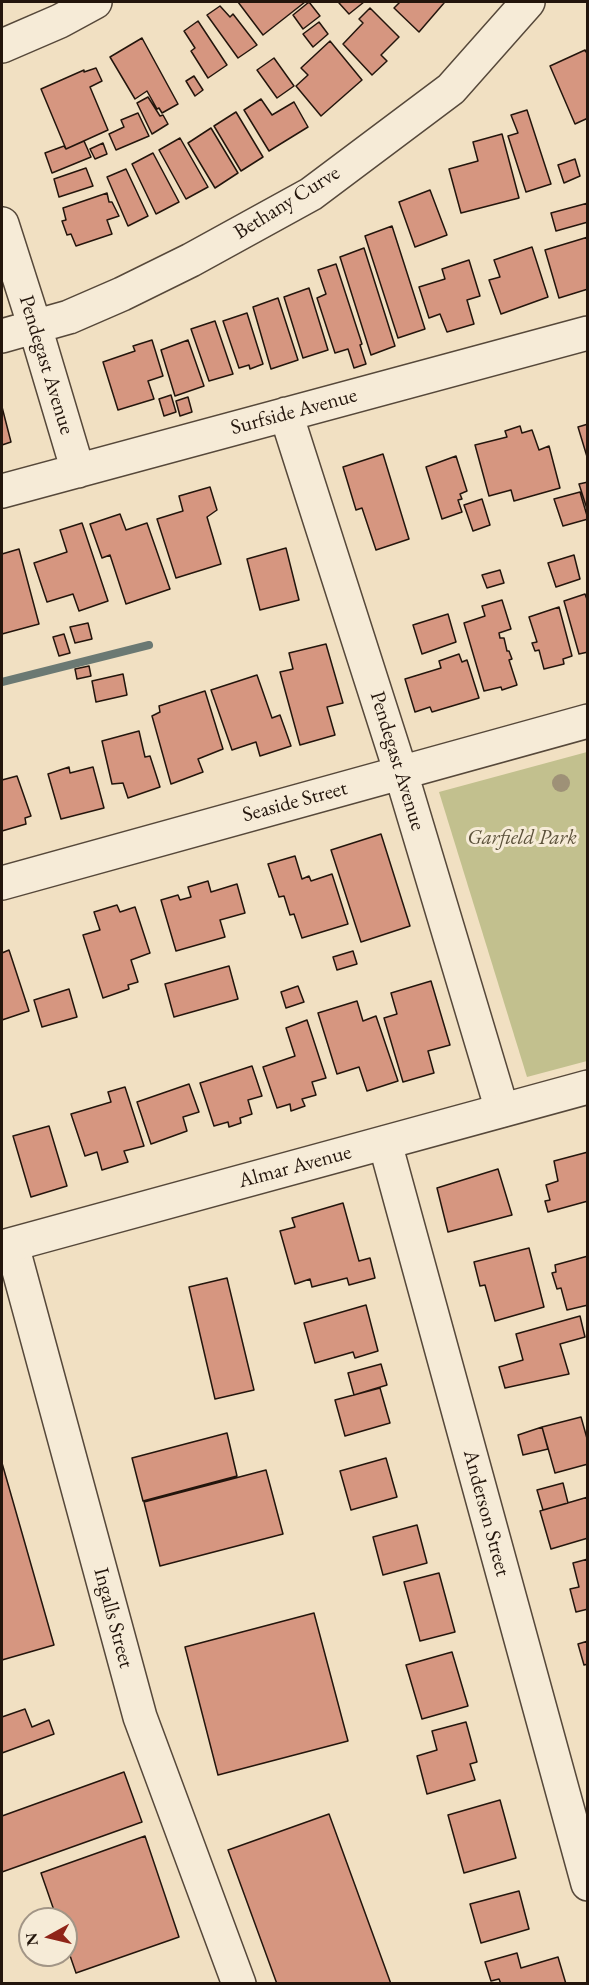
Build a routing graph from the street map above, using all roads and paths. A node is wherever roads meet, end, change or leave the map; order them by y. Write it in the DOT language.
graph roads {
  1 [pos="95,2"];
  2 [pos="528,2"];
  3 [pos="2,46"];
  4 [pos="2,224"];
  5 [pos="35,327"];
  6 [pos="588,333"];
  7 [pos="2,336"];
  8 [pos="285,414"];
  9 [pos="78,471"];
  10 [pos="2,491"];
  11 [pos="588,722"];
  12 [pos="401,772"];
  13 [pos="2,883"];
  14 [pos="588,1087"];
  15 [pos="502,1110"];
  16 [pos="385,1143"];
  17 [pos="7,1246"];
  18 [pos="588,1884"];
  19 [pos="239,1983"];
  1 -- 3 [label="street"];
  2 -- 5 [label="street, Bethany Curve"];
  4 -- 5 [label="street, Pendegast Avenue"];
  5 -- 7 [label="street, Bethany Curve"];
  5 -- 9 [label="street, Pendegast Avenue"];
  6 -- 8 [label="street, Surfside Avenue"];
  8 -- 9 [label="street, Surfside Avenue"];
  8 -- 12 [label="street, Pendegast Avenue"];
  9 -- 10 [label="street, Surfside Avenue"];
  11 -- 12 [label="street, Seaside Street"];
  12 -- 13 [label="street, Seaside Street"];
  12 -- 15 [label="street, Pendegast Avenue"];
  14 -- 15 [label="street, Almar Avenue"];
  15 -- 16 [label="street, Almar Avenue"];
  16 -- 17 [label="street, Almar Avenue"];
  16 -- 18 [label="street, Anderson Street"];
  17 -- 19 [label="street, Ingalls Street"];
}
